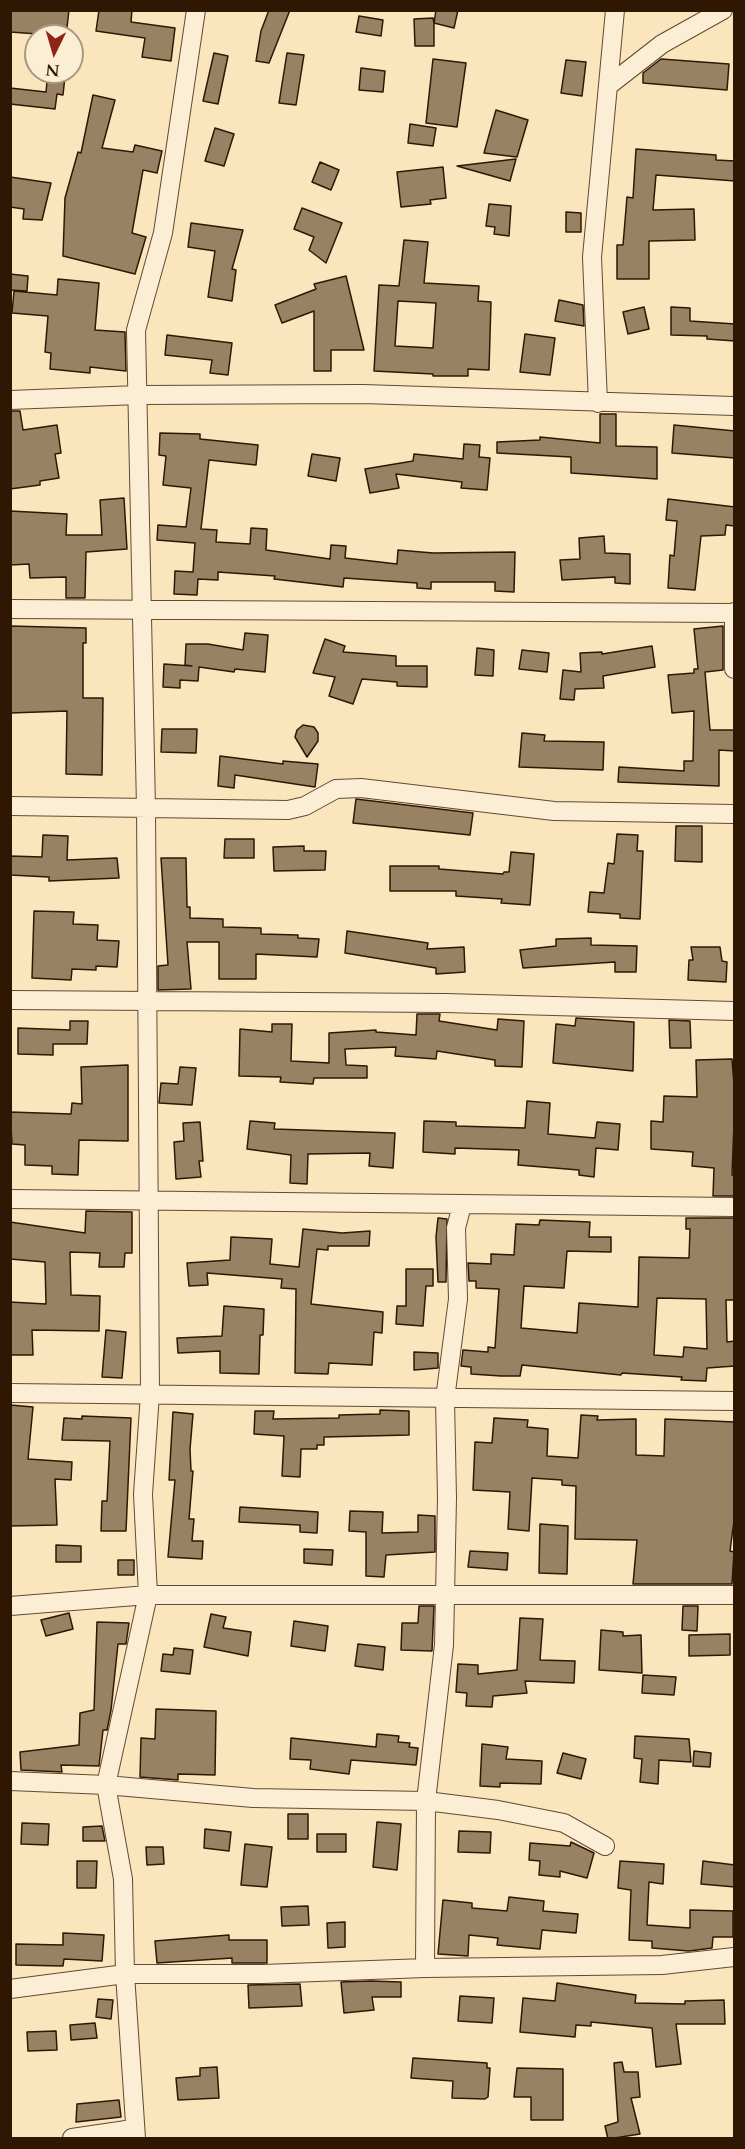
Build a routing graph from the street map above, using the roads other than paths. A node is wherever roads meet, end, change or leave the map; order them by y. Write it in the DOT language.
graph roads {
  1 [pos="196,10"];
  2 [pos="615,10"];
  3 [pos="723,10"];
  4 [pos="608,86"];
  5 [pos="138,395"];
  6 [pos="10,400"];
  7 [pos="598,403"];
  8 [pos="735,406"];
  9 [pos="10,609"];
  10 [pos="141,609"];
  11 [pos="734,612"];
  12 [pos="735,669"];
  13 [pos="10,806"];
  14 [pos="146,808"];
  15 [pos="734,813"];
  16 [pos="735,820"];
  17 [pos="10,1000"];
  18 [pos="147,1000"];
  19 [pos="735,1011"];
  20 [pos="10,1199"];
  21 [pos="147,1201"];
  22 [pos="462,1205"];
  23 [pos="735,1207"];
  24 [pos="10,1393"];
  25 [pos="150,1394"];
  26 [pos="445,1399"];
  27 [pos="735,1401"];
  28 [pos="148,1594"];
  29 [pos="444,1595"];
  30 [pos="735,1595"];
  31 [pos="10,1606"];
  32 [pos="10,1781"];
  33 [pos="106,1785"];
  34 [pos="426,1801"];
  35 [pos="605,1846"];
  36 [pos="735,1956"];
  37 [pos="424,1968"];
  38 [pos="125,1974"];
  39 [pos="10,1989"];
  40 [pos="135,2134"];
  41 [pos="72,2139"];
  1 -- 5 [label="street"];
  2 -- 4 [label="street"];
  3 -- 4 [label="street"];
  4 -- 7 [label="street"];
  5 -- 6 [label="street"];
  5 -- 7 [label="street"];
  5 -- 10 [label="street"];
  7 -- 8 [label="street"];
  9 -- 10 [label="street"];
  10 -- 11 [label="street"];
  10 -- 14 [label="street"];
  11 -- 12 [label="street"];
  13 -- 14 [label="street"];
  14 -- 15 [label="street"];
  14 -- 18 [label="street"];
  15 -- 16 [label="street"];
  17 -- 18 [label="street"];
  18 -- 19 [label="street"];
  18 -- 21 [label="street"];
  20 -- 21 [label="street"];
  21 -- 22 [label="street"];
  21 -- 25 [label="street"];
  22 -- 23 [label="street"];
  22 -- 26 [label="street"];
  24 -- 25 [label="street"];
  25 -- 26 [label="street"];
  25 -- 28 [label="street"];
  26 -- 27 [label="street"];
  26 -- 29 [label="street"];
  28 -- 29 [label="street"];
  28 -- 31 [label="street"];
  28 -- 33 [label="street"];
  29 -- 30 [label="street"];
  29 -- 34 [label="street"];
  32 -- 33 [label="street"];
  33 -- 34 [label="street"];
  33 -- 38 [label="street"];
  34 -- 35 [label="street"];
  34 -- 37 [label="street"];
  36 -- 37 [label="street"];
  37 -- 38 [label="street"];
  38 -- 39 [label="street"];
  38 -- 40 [label="street"];
  40 -- 41 [label="street"];
}
